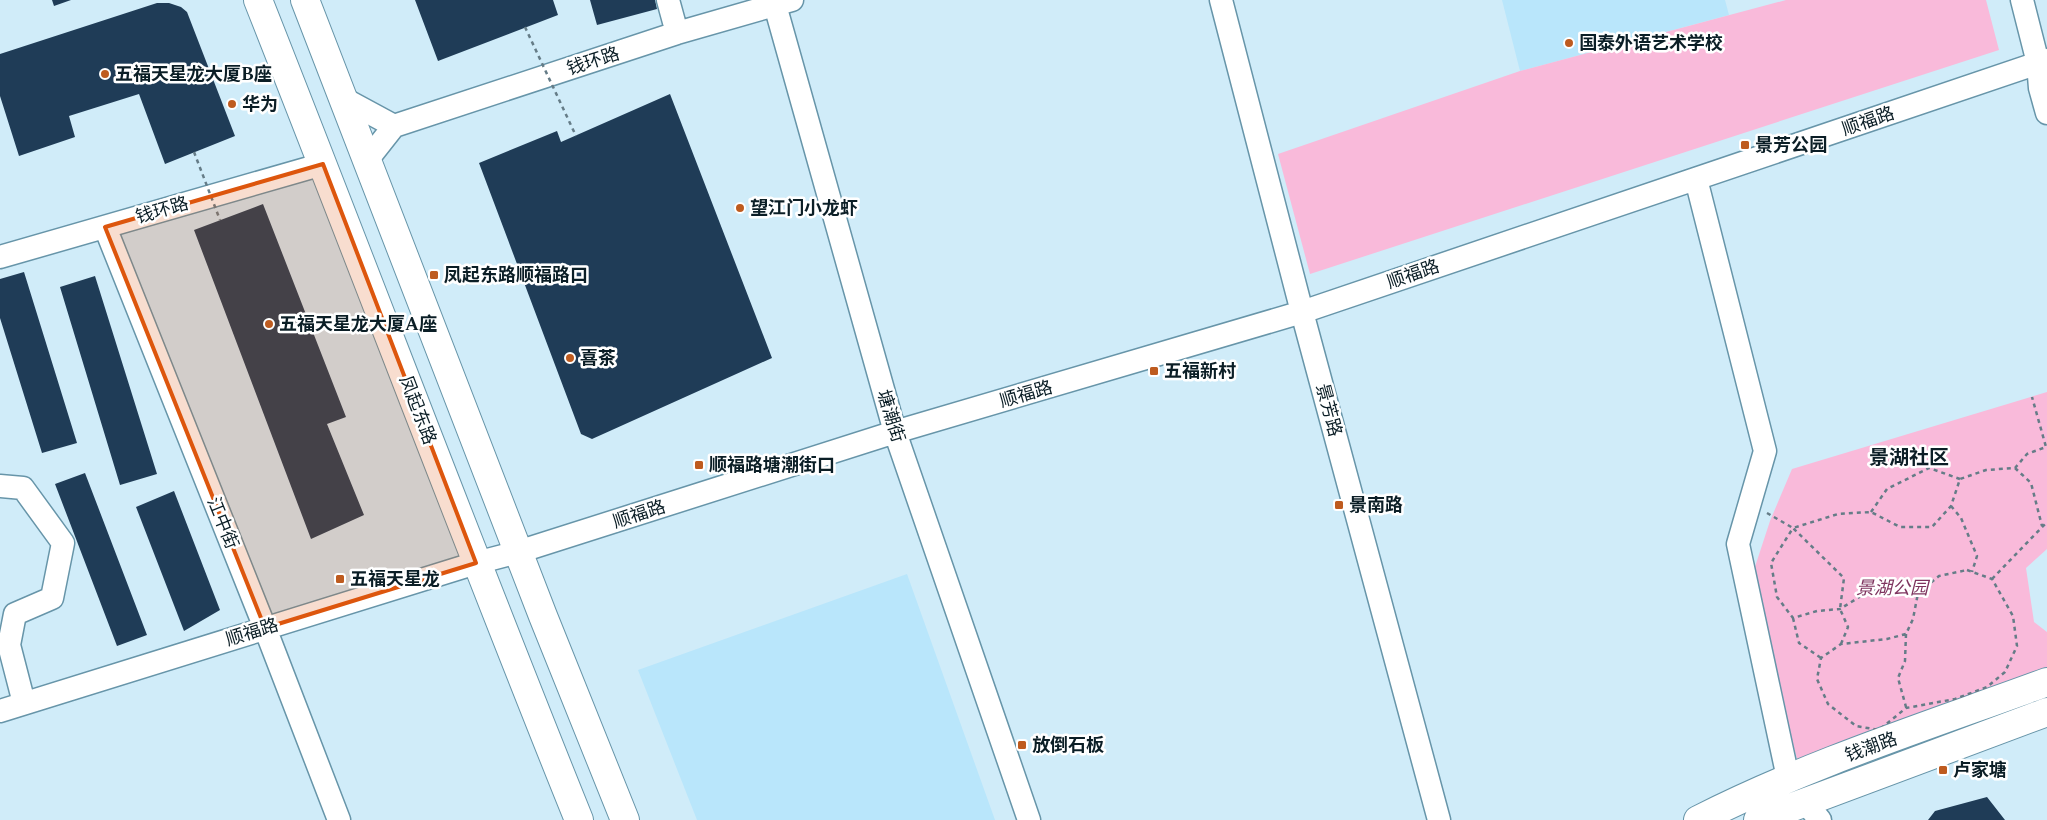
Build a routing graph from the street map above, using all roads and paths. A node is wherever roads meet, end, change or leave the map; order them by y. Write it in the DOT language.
graph roads {
  1 [pos="258,0"];
  2 [pos="306,0"];
  3 [pos="668,0"];
  4 [pos="1221,0"];
  5 [pos="2022,0"];
  6 [pos="784,2"];
  7 [pos="525,27"];
  8 [pos="677,34"];
  9 [pos="2043,61"];
  10 [pos="344,99"];
  11 [pos="2047,113"];
  12 [pos="394,126"];
  13 [pos="576,136"];
  14 [pos="194,152"];
  15 [pos="368,159"];
  16 [pos="323,164"];
  17 [pos="1696,179"];
  18 [pos="220,220"];
  19 [pos="105,227"];
  20 [pos="0,257"];
  21 [pos="1302,312"];
  22 [pos="2032,397"];
  23 [pos="895,432"];
  24 [pos="2046,448"];
  25 [pos="2015,468"];
  26 [pos="1960,479"];
  27 [pos="0,486"];
  28 [pos="1750,503"];
  29 [pos="1951,506"];
  30 [pos="1871,512"];
  31 [pos="2047,522"];
  32 [pos="2042,527"];
  33 [pos="1793,528"];
  34 [pos="518,552"];
  35 [pos="476,563"];
  36 [pos="1972,572"];
  37 [pos="1992,579"];
  38 [pos="1918,593"];
  39 [pos="1840,609"];
  40 [pos="1793,618"];
  41 [pos="265,628"];
  42 [pos="1906,634"];
  43 [pos="1841,644"];
  44 [pos="1821,658"];
  45 [pos="2047,682"];
  46 [pos="24,703"];
  47 [pos="1906,708"];
  48 [pos="0,711"];
  49 [pos="2047,712"];
  50 [pos="1788,778"];
  51 [pos="1812,811"];
  52 [pos="339,820"];
  53 [pos="579,820"];
  54 [pos="625,820"];
  55 [pos="1029,820"];
  56 [pos="1439,820"];
  57 [pos="1698,820"];
  58 [pos="1758,820"];
  1 -- 16 [label="main road, 凤起东路"];
  2 -- 10 [label="main road"];
  3 -- 8 [label="street"];
  4 -- 21 [label="street, 景芳路"];
  5 -- 9 [label="street"];
  6 -- 8 [label="street, 钱环路"];
  6 -- 23 [label="street, 塘潮街"];
  7 -- 13 [label="path, bridge"];
  8 -- 12 [label="street, 钱环路"];
  9 -- 11 [label="street"];
  9 -- 17 [label="street, 顺福路"];
  10 -- 12 [label="street"];
  10 -- 15 [label="main road"];
  12 -- 15 [label="street"];
  14 -- 18 [label="path, bridge"];
  15 -- 34 [label="main road"];
  16 -- 19 [label="street, 钱环路"];
  16 -- 35 [label="main road, 凤起东路"];
  17 -- 21 [label="street, 顺福路"];
  17 -- 28 [label="street"];
  19 -- 20 [label="street, 钱环路"];
  19 -- 41 [label="street, 江中街"];
  21 -- 23 [label="street, 顺福路"];
  21 -- 56 [label="street, 景芳路"];
  22 -- 24 [label="path"];
  23 -- 34 [label="street, 顺福路"];
  23 -- 55 [label="street, 塘潮街"];
  24 -- 25 [label="path"];
  25 -- 26 [label="path"];
  25 -- 32 [label="path"];
  26 -- 29 [label="path"];
  26 -- 30 [label="path"];
  27 -- 46 [label="street"];
  28 -- 33 [label="path"];
  28 -- 50 [label="street"];
  29 -- 30 [label="path"];
  29 -- 36 [label="path"];
  30 -- 33 [label="path"];
  31 -- 32 [label="path"];
  32 -- 37 [label="path"];
  33 -- 39 [label="path"];
  33 -- 40 [label="path"];
  34 -- 35 [label="street, 顺福路"];
  34 -- 54 [label="main road"];
  35 -- 41 [label="street, 顺福路"];
  35 -- 53 [label="main road, 凤起东路"];
  36 -- 37 [label="path"];
  36 -- 38 [label="path"];
  37 -- 47 [label="path"];
  38 -- 39 [label="path"];
  38 -- 42 [label="path"];
  39 -- 40 [label="path"];
  39 -- 43 [label="path"];
  40 -- 44 [label="path"];
  41 -- 46 [label="street, 顺福路"];
  41 -- 52 [label="street, 江中街"];
  42 -- 43 [label="path"];
  42 -- 47 [label="path"];
  43 -- 44 [label="path"];
  44 -- 47 [label="path"];
  45 -- 50 [label="main road, 钱潮路"];
  46 -- 48 [label="street, 顺福路"];
  49 -- 51 [label="main road, 钱潮路"];
  50 -- 57 [label="main road, 钱潮路"];
  51 -- 58 [label="main road, 钱潮路"];
}
